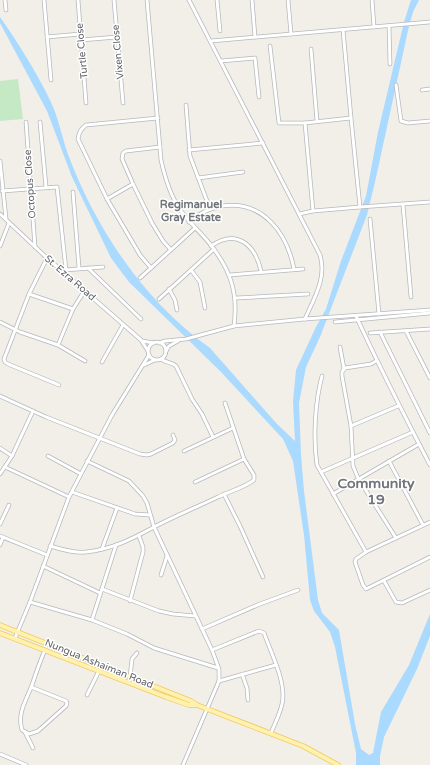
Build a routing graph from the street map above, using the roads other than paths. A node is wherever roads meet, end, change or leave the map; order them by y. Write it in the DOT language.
graph roads {
  1 [pos="5,0"];
  2 [pos="44,0"];
  3 [pos="78,0"];
  4 [pos="114,0"];
  5 [pos="147,0"];
  6 [pos="189,0"];
  7 [pos="217,0"];
  8 [pos="252,0"];
  9 [pos="288,0"];
  10 [pos="372,0"];
  11 [pos="6,10"];
  12 [pos="430,22"];
  13 [pos="389,26"];
  14 [pos="374,27"];
  15 [pos="343,30"];
  16 [pos="220,31"];
  17 [pos="80,34"];
  18 [pos="291,34"];
  19 [pos="47,37"];
  20 [pos="117,37"];
  21 [pos="255,37"];
  22 [pos="81,40"];
  23 [pos="211,41"];
  24 [pos="270,46"];
  25 [pos="311,49"];
  26 [pos="221,61"];
  27 [pos="390,64"];
  28 [pos="51,80"];
  29 [pos="396,85"];
  30 [pos="430,89"];
  31 [pos="422,90"];
  32 [pos="259,97"];
  33 [pos="86,103"];
  34 [pos="123,103"];
  35 [pos="186,105"];
  36 [pos="158,118"];
  37 [pos="350,118"];
  38 [pos="317,121"];
  39 [pos="430,121"];
  40 [pos="26,122"];
  41 [pos="40,122"];
  42 [pos="306,122"];
  43 [pos="263,143"];
  44 [pos="160,147"];
  45 [pos="189,150"];
  46 [pos="0,161"];
  47 [pos="243,172"];
  48 [pos="198,178"];
  49 [pos="133,184"];
  50 [pos="30,188"];
  51 [pos="46,188"];
  52 [pos="2,191"];
  53 [pos="74,192"];
  54 [pos="107,199"];
  55 [pos="430,202"];
  56 [pos="403,205"];
  57 [pos="361,207"];
  58 [pos="210,209"];
  59 [pos="313,211"];
  60 [pos="0,214"];
  61 [pos="299,214"];
  62 [pos="370,219"];
  63 [pos="6,220"];
  64 [pos="189,222"];
  65 [pos="9,223"];
  66 [pos="195,228"];
  67 [pos="0,246"];
  68 [pos="35,247"];
  69 [pos="212,247"];
  70 [pos="172,250"];
  71 [pos="46,258"];
  72 [pos="103,267"];
  73 [pos="79,268"];
  74 [pos="88,268"];
  75 [pos="150,268"];
  76 [pos="303,268"];
  77 [pos="294,269"];
  78 [pos="64,270"];
  79 [pos="191,270"];
  80 [pos="261,271"];
  81 [pos="230,275"];
  82 [pos="140,278"];
  83 [pos="169,289"];
  84 [pos="85,290"];
  85 [pos="29,294"];
  86 [pos="308,294"];
  87 [pos="411,297"];
  88 [pos="236,298"];
  89 [pos="159,299"];
  90 [pos="205,308"];
  91 [pos="73,309"];
  92 [pos="177,310"];
  93 [pos="430,310"];
  94 [pos="430,313"];
  95 [pos="379,314"];
  96 [pos="356,316"];
  97 [pos="141,319"];
  98 [pos="305,319"];
  99 [pos="358,320"];
  100 [pos="0,322"];
  101 [pos="335,322"];
  102 [pos="123,325"];
  103 [pos="234,326"];
  104 [pos="15,329"];
  105 [pos="430,329"];
  106 [pos="406,331"];
  107 [pos="380,332"];
  108 [pos="370,333"];
  109 [pos="141,340"];
  110 [pos="179,340"];
  111 [pos="154,343"];
  112 [pos="159,343"];
  113 [pos="58,345"];
  114 [pos="340,347"];
  115 [pos="148,351"];
  116 [pos="166,351"];
  117 [pos="149,356"];
  118 [pos="161,359"];
  119 [pos="155,360"];
  120 [pos="85,361"];
  121 [pos="376,361"];
  122 [pos="102,362"];
  123 [pos="144,365"];
  124 [pos="344,369"];
  125 [pos="322,376"];
  126 [pos="430,378"];
  127 [pos="59,385"];
  128 [pos="0,396"];
  129 [pos="225,403"];
  130 [pos="398,406"];
  131 [pos="33,411"];
  132 [pos="351,426"];
  133 [pos="233,428"];
  134 [pos="413,432"];
  135 [pos="430,433"];
  136 [pos="173,435"];
  137 [pos="99,437"];
  138 [pos="214,437"];
  139 [pos="419,444"];
  140 [pos="0,448"];
  141 [pos="184,451"];
  142 [pos="12,456"];
  143 [pos="48,456"];
  144 [pos="352,458"];
  145 [pos="244,459"];
  146 [pos="87,461"];
  147 [pos="389,461"];
  148 [pos="430,465"];
  149 [pos="5,467"];
  150 [pos="1,472"];
  151 [pos="321,472"];
  152 [pos="80,474"];
  153 [pos="358,478"];
  154 [pos="195,482"];
  155 [pos="72,492"];
  156 [pos="224,494"];
  157 [pos="333,494"];
  158 [pos="69,497"];
  159 [pos="9,505"];
  160 [pos="117,508"];
  161 [pos="150,515"];
  162 [pos="430,522"];
  163 [pos="0,524"];
  164 [pos="423,525"];
  165 [pos="154,527"];
  166 [pos="139,536"];
  167 [pos="2,537"];
  168 [pos="396,538"];
  169 [pos="0,545"];
  170 [pos="116,545"];
  171 [pos="50,546"];
  172 [pos="102,549"];
  173 [pos="366,552"];
  174 [pos="47,555"];
  175 [pos="167,556"];
  176 [pos="430,558"];
  177 [pos="43,566"];
  178 [pos="161,575"];
  179 [pos="263,577"];
  180 [pos="384,581"];
  181 [pos="102,589"];
  182 [pos="298,590"];
  183 [pos="430,590"];
  184 [pos="100,593"];
  185 [pos="130,601"];
  186 [pos="30,602"];
  187 [pos="195,616"];
  188 [pos="92,620"];
  189 [pos="0,625"];
  190 [pos="202,629"];
  191 [pos="0,632"];
  192 [pos="17,632"];
  193 [pos="15,638"];
  194 [pos="45,650"];
  195 [pos="212,650"];
  196 [pos="137,652"];
  197 [pos="276,665"];
  198 [pos="219,668"];
  199 [pos="99,671"];
  200 [pos="242,674"];
  201 [pos="130,677"];
  202 [pos="219,681"];
  203 [pos="31,687"];
  204 [pos="87,695"];
  205 [pos="248,700"];
  206 [pos="190,703"];
  207 [pos="208,708"];
  208 [pos="25,732"];
  209 [pos="271,733"];
  210 [pos="33,748"];
  211 [pos="0,754"];
  212 [pos="26,765"];
  213 [pos="183,765"];
  214 [pos="338,765"];
  1 -- 11 [label="street"];
  2 -- 19 [label="street"];
  3 -- 17 [label="street, Turtle Close"];
  4 -- 20 [label="street, Vixen Close"];
  5 -- 36 [label="street"];
  6 -- 23 [label="street"];
  7 -- 16 [label="street"];
  8 -- 21 [label="street"];
  9 -- 18 [label="street"];
  10 -- 14 [label="street"];
  12 -- 13 [label="street"];
  13 -- 14 [label="street"];
  13 -- 27 [label="street"];
  14 -- 15 [label="street"];
  15 -- 18 [label="street"];
  15 -- 37 [label="street"];
  17 -- 19 [label="street"];
  17 -- 22 [label="street, Turtle Close"];
  18 -- 21 [label="street"];
  19 -- 28 [label="street"];
  20 -- 22 [label="street"];
  20 -- 34 [label="street, Vixen Close"];
  21 -- 23 [label="street"];
  22 -- 33 [label="street, Turtle Close"];
  23 -- 26 [label="street"];
  24 -- 42 [label="street"];
  25 -- 38 [label="street"];
  26 -- 32 [label="street"];
  26 -- 43 [label="street"];
  29 -- 39 [label="street"];
  30 -- 31 [label="street"];
  35 -- 45 [label="street"];
  36 -- 44 [label="street"];
  36 -- 54 [label="street"];
  37 -- 38 [label="street"];
  37 -- 57 [label="street"];
  38 -- 42 [label="street"];
  40 -- 50 [label="street, Octopus Close"];
  41 -- 51 [label="street"];
  42 -- 59 [label="street"];
  43 -- 45 [label="street"];
  43 -- 61 [label="street"];
  44 -- 49 [label="street"];
  44 -- 64 [label="street"];
  45 -- 48 [label="street"];
  46 -- 52 [label="street"];
  47 -- 48 [label="street"];
  48 -- 58 [label="street"];
  49 -- 54 [label="street"];
  49 -- 70 [label="street"];
  50 -- 51 [label="street"];
  50 -- 52 [label="street"];
  50 -- 68 [label="street, Octopus Close"];
  51 -- 78 [label="street"];
  52 -- 63 [label="street"];
  53 -- 73 [label="street"];
  54 -- 75 [label="street"];
  55 -- 56 [label="street"];
  56 -- 57 [label="street"];
  56 -- 87 [label="street"];
  57 -- 59 [label="street"];
  58 -- 64 [label="street"];
  58 -- 77 [label="street"];
  59 -- 61 [label="street"];
  60 -- 63 [label="street, St. Ezra Road"];
  61 -- 98 [label="street"];
  62 -- 95 [label="street"];
  63 -- 65 [label="street, St. Ezra Road"];
  64 -- 66 [label="street"];
  65 -- 67 [label="street"];
  65 -- 68 [label="street, St. Ezra Road"];
  66 -- 69 [label="street"];
  66 -- 70 [label="street"];
  68 -- 71 [label="street, St. Ezra Road"];
  69 -- 79 [label="street"];
  69 -- 80 [label="street"];
  69 -- 81 [label="street"];
  70 -- 75 [label="street"];
  71 -- 78 [label="street, St. Ezra Road"];
  71 -- 85 [label="street"];
  72 -- 74 [label="street"];
  73 -- 74 [label="street"];
  73 -- 78 [label="street"];
  74 -- 97 [label="street"];
  75 -- 82 [label="street"];
  76 -- 77 [label="street"];
  77 -- 80 [label="street"];
  78 -- 84 [label="street, St. Ezra Road"];
  79 -- 83 [label="street"];
  79 -- 90 [label="street"];
  80 -- 81 [label="street"];
  81 -- 88 [label="street"];
  83 -- 89 [label="street"];
  83 -- 92 [label="street"];
  84 -- 91 [label="street"];
  84 -- 102 [label="street, St. Ezra Road"];
  85 -- 91 [label="street"];
  85 -- 104 [label="street"];
  86 -- 88 [label="street"];
  88 -- 103 [label="street"];
  91 -- 113 [label="street"];
  93 -- 95 [label="street"];
  94 -- 99 [label="street"];
  95 -- 96 [label="street"];
  96 -- 98 [label="street"];
  96 -- 99 [label="street"];
  98 -- 103 [label="street"];
  99 -- 101 [label="street"];
  99 -- 121 [label="street"];
  100 -- 104 [label="street"];
  102 -- 109 [label="street, St. Ezra Road"];
  102 -- 122 [label="street"];
  103 -- 110 [label="street"];
  104 -- 113 [label="street"];
  104 -- 127 [label="street"];
  105 -- 106 [label="street"];
  106 -- 107 [label="street"];
  106 -- 126 [label="street"];
  107 -- 108 [label="street"];
  107 -- 135 [label="street"];
  109 -- 111 [label="street"];
  109 -- 115 [label="street"];
  110 -- 112 [label="street"];
  110 -- 116 [label="street"];
  111 -- 112 [label="street"];
  111 -- 115 [label="street"];
  112 -- 116 [label="street"];
  113 -- 120 [label="street"];
  114 -- 124 [label="street"];
  115 -- 117 [label="street"];
  116 -- 118 [label="street"];
  117 -- 119 [label="street"];
  117 -- 123 [label="street"];
  118 -- 119 [label="street"];
  118 -- 138 [label="street"];
  119 -- 123 [label="street"];
  121 -- 124 [label="street"];
  121 -- 130 [label="street"];
  123 -- 137 [label="street"];
  124 -- 132 [label="street"];
  125 -- 151 [label="street"];
  128 -- 131 [label="street"];
  129 -- 133 [label="street"];
  130 -- 132 [label="street"];
  130 -- 134 [label="street"];
  131 -- 137 [label="street"];
  131 -- 142 [label="street"];
  132 -- 144 [label="street"];
  133 -- 138 [label="street"];
  133 -- 145 [label="street"];
  134 -- 139 [label="street"];
  134 -- 144 [label="street"];
  136 -- 137 [label="street"];
  137 -- 146 [label="street"];
  138 -- 141 [label="street"];
  139 -- 147 [label="street"];
  139 -- 148 [label="street"];
  140 -- 142 [label="street"];
  142 -- 149 [label="street"];
  143 -- 152 [label="street"];
  144 -- 151 [label="street"];
  144 -- 153 [label="street"];
  145 -- 154 [label="street"];
  145 -- 156 [label="street"];
  146 -- 152 [label="street"];
  146 -- 161 [label="street"];
  147 -- 153 [label="street"];
  147 -- 164 [label="street"];
  149 -- 150 [label="street"];
  149 -- 158 [label="street"];
  151 -- 157 [label="street"];
  152 -- 155 [label="street"];
  153 -- 157 [label="street"];
  153 -- 168 [label="street"];
  155 -- 158 [label="street"];
  155 -- 160 [label="street"];
  156 -- 165 [label="street"];
  156 -- 179 [label="street"];
  157 -- 173 [label="street"];
  158 -- 171 [label="street"];
  159 -- 163 [label="street"];
  160 -- 161 [label="street"];
  160 -- 172 [label="street"];
  161 -- 165 [label="street"];
  162 -- 164 [label="street"];
  164 -- 168 [label="street"];
  165 -- 166 [label="street"];
  165 -- 175 [label="street"];
  166 -- 170 [label="street"];
  166 -- 185 [label="street"];
  167 -- 169 [label="street"];
  167 -- 174 [label="street"];
  168 -- 173 [label="street"];
  170 -- 172 [label="street"];
  170 -- 181 [label="street"];
  171 -- 172 [label="street"];
  171 -- 174 [label="street"];
  173 -- 180 [label="street"];
  174 -- 177 [label="street"];
  175 -- 178 [label="street"];
  175 -- 187 [label="street"];
  176 -- 180 [label="street"];
  177 -- 184 [label="street"];
  177 -- 186 [label="street"];
  180 -- 183 [label="street"];
  181 -- 184 [label="street"];
  181 -- 185 [label="street"];
  182 -- 190 [label="street"];
  184 -- 188 [label="street"];
  185 -- 187 [label="street"];
  186 -- 188 [label="street"];
  186 -- 192 [label="street"];
  187 -- 190 [label="street"];
  188 -- 198 [label="street"];
  189 -- 192 [label="main road, Nungua Ashaiman Road"];
  190 -- 195 [label="street"];
  191 -- 193 [label="main road, Nungua Ashaiman Road"];
  192 -- 193 [label="street"];
  192 -- 201 [label="main road, Nungua Ashaiman Road"];
  193 -- 194 [label="main road, Nungua Ashaiman Road"];
  194 -- 199 [label="main road, Nungua Ashaiman Road"];
  194 -- 203 [label="street"];
  195 -- 197 [label="street"];
  195 -- 198 [label="street"];
  196 -- 201 [label="street"];
  197 -- 200 [label="street"];
  197 -- 209 [label="street"];
  198 -- 202 [label="street"];
  199 -- 204 [label="street"];
  199 -- 206 [label="main road, Nungua Ashaiman Road"];
  200 -- 202 [label="street"];
  200 -- 205 [label="street"];
  201 -- 206 [label="main road, Nungua Ashaiman Road"];
  202 -- 207 [label="street"];
  203 -- 208 [label="street"];
  203 -- 208 [label="street"];
  206 -- 207 [label="main road, Nungua Ashaiman Road"];
  207 -- 209 [label="main road, Nungua Ashaiman Road"];
  207 -- 213 [label="street"];
  208 -- 210 [label="street"];
  209 -- 214 [label="main road, Nungua Ashaiman Road"];
  211 -- 212 [label="street"];
}
